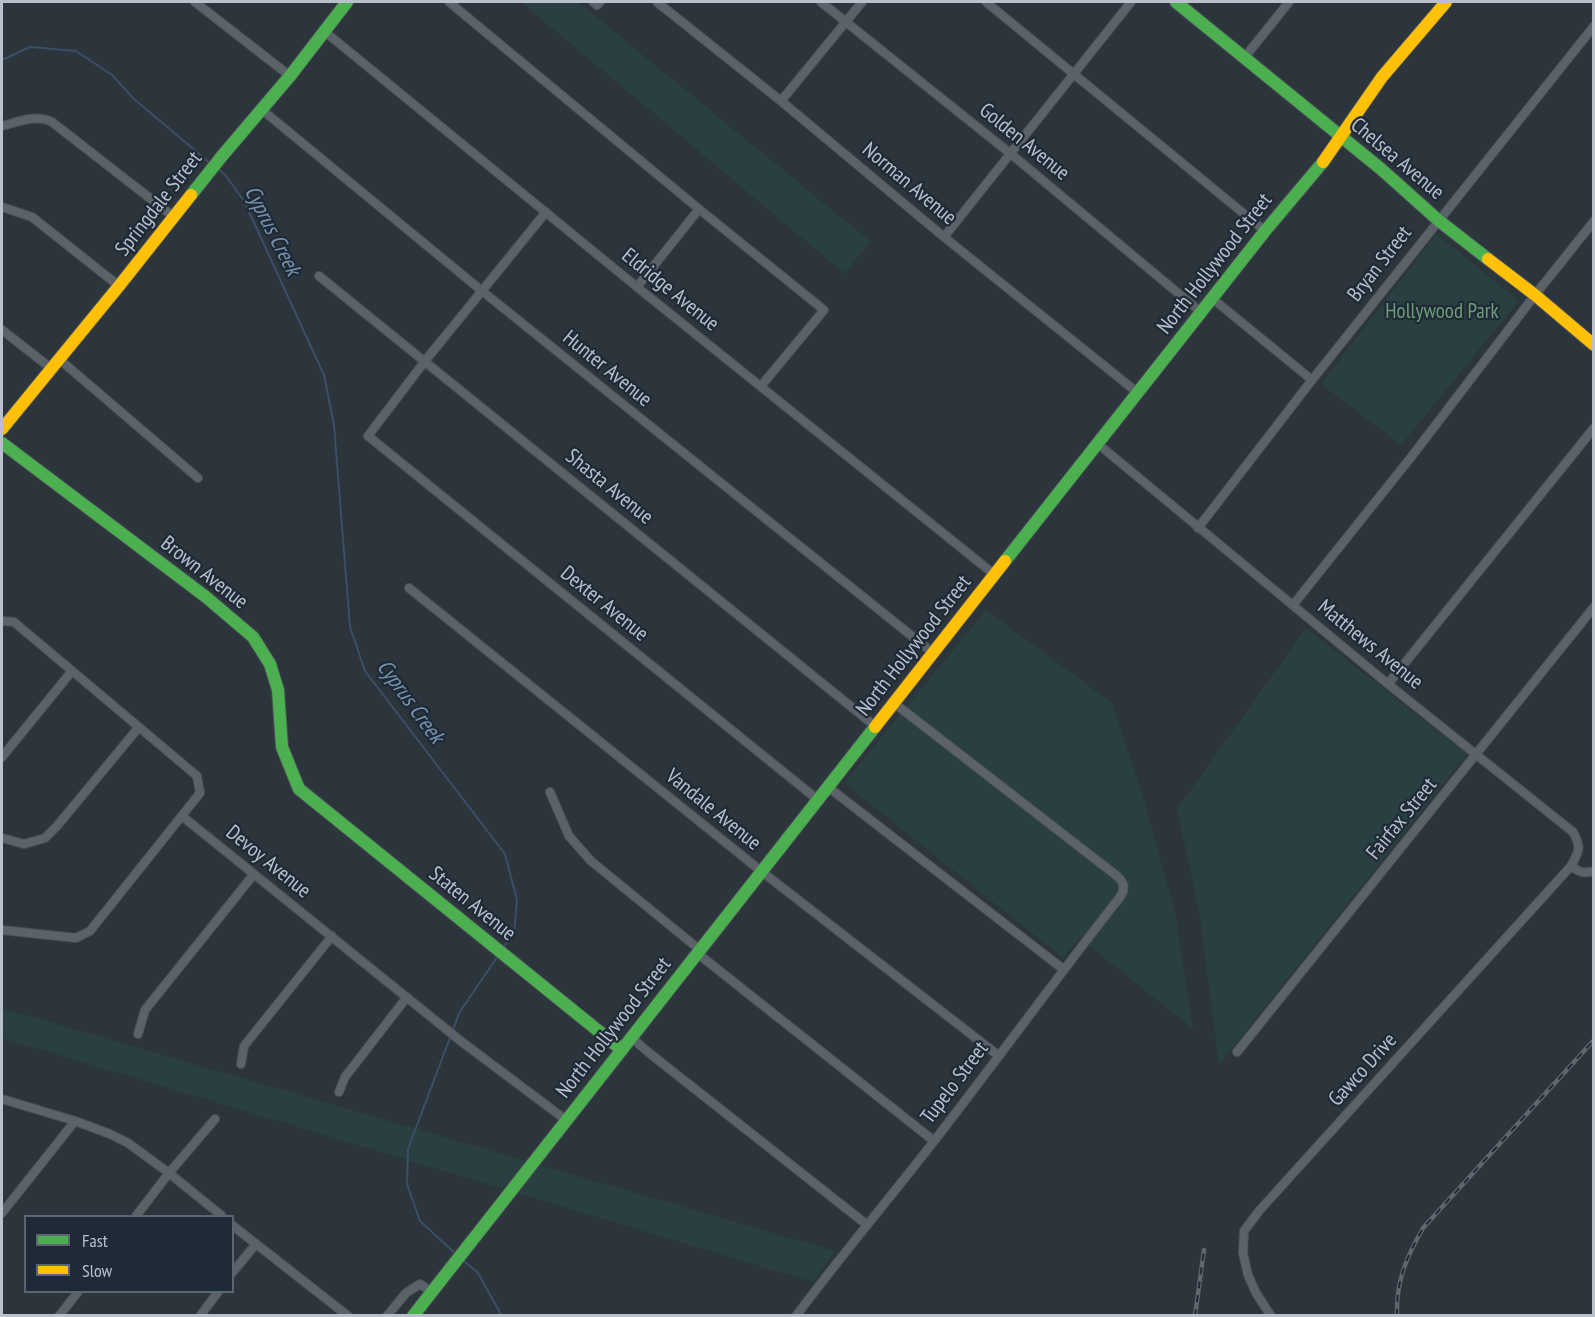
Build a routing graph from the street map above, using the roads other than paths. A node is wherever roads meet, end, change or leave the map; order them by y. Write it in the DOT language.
graph roads {
  1 [pos="195,2"];
  2 [pos="347,2"];
  3 [pos="449,2"];
  4 [pos="657,2"];
  5 [pos="821,2"];
  6 [pos="862,2"];
  7 [pos="986,2"];
  8 [pos="1131,2"];
  9 [pos="1176,2"];
  10 [pos="1289,2"];
  11 [pos="1446,2"];
  12 [pos="846,22"];
  13 [pos="1593,26"];
  14 [pos="324,31"];
  15 [pos="1244,58"];
  16 [pos="1073,73"];
  17 [pos="290,76"];
  18 [pos="781,101"];
  19 [pos="261,109"];
  20 [pos="2,126"];
  21 [pos="1339,136"];
  22 [pos="1011,154"];
  23 [pos="2,207"];
  24 [pos="699,209"];
  25 [pos="546,212"];
  26 [pos="174,217"];
  27 [pos="1438,220"];
  28 [pos="1593,221"];
  29 [pos="1265,231"];
  30 [pos="944,237"];
  31 [pos="320,276"];
  32 [pos="119,286"];
  33 [pos="637,287"];
  34 [pos="482,291"];
  35 [pos="1535,295"];
  36 [pos="1213,299"];
  37 [pos="1202,313"];
  38 [pos="2,330"];
  39 [pos="1593,345"];
  40 [pos="425,362"];
  41 [pos="55,364"];
  42 [pos="1312,380"];
  43 [pos="761,386"];
  44 [pos="1138,393"];
  45 [pos="1593,428"];
  46 [pos="2,429"];
  47 [pos="2,443"];
  48 [pos="1098,444"];
  49 [pos="198,478"];
  50 [pos="1198,528"];
  51 [pos="995,575"];
  52 [pos="409,588"];
  53 [pos="1293,606"];
  54 [pos="1593,607"];
  55 [pos="2,621"];
  56 [pos="933,653"];
  57 [pos="72,671"];
  58 [pos="1388,684"];
  59 [pos="894,703"];
  60 [pos="875,726"];
  61 [pos="139,727"];
  62 [pos="1476,754"];
  63 [pos="2,757"];
  64 [pos="828,786"];
  65 [pos="298,789"];
  66 [pos="550,792"];
  67 [pos="818,800"];
  68 [pos="182,816"];
  69 [pos="2,838"];
  70 [pos="1571,867"];
  71 [pos="761,871"];
  72 [pos="1593,872"];
  73 [pos="254,874"];
  74 [pos="2,930"];
  75 [pos="332,936"];
  76 [pos="699,952"];
  77 [pos="1064,969"];
  78 [pos="407,997"];
  79 [pos="138,1034"];
  80 [pos="632,1038"];
  81 [pos="622,1050"];
  82 [pos="1237,1052"];
  83 [pos="999,1056"];
  84 [pos="241,1064"];
  85 [pos="339,1092"];
  86 [pos="2,1099"];
  87 [pos="215,1119"];
  88 [pos="566,1120"];
  89 [pos="75,1121"];
  90 [pos="934,1141"];
  91 [pos="169,1173"];
  92 [pos="2,1213"];
  93 [pos="137,1215"];
  94 [pos="221,1215"];
  95 [pos="866,1224"];
  96 [pos="234,1227"];
  97 [pos="256,1244"];
  98 [pos="234,1272"];
  99 [pos="431,1292"];
  100 [pos="77,1293"];
  101 [pos="217,1293"];
  102 [pos="342,1314"];
  103 [pos="59,1316"];
  104 [pos="200,1316"];
  105 [pos="387,1316"];
  106 [pos="413,1316"];
  107 [pos="796,1316"];
  108 [pos="1271,1316"];
  1 -- 17 [label="street"];
  2 -- 14 [label="main road, Springdale Street"];
  3 -- 24 [label="street"];
  4 -- 18 [label="street, Norman Avenue"];
  5 -- 12 [label="street, Golden Avenue"];
  6 -- 12 [label="street"];
  7 -- 16 [label="street"];
  8 -- 16 [label="street"];
  9 -- 15 [label="main road, Chelsea Avenue"];
  10 -- 15 [label="street"];
  11 -- 21 [label="main road, North Hollywood Street"];
  12 -- 18 [label="street"];
  12 -- 22 [label="street, Golden Avenue"];
  13 -- 27 [label="street, Bryan Street"];
  14 -- 17 [label="main road, Springdale Street"];
  14 -- 25 [label="street, Eldridge Avenue"];
  15 -- 21 [label="main road, Chelsea Avenue"];
  16 -- 22 [label="street"];
  16 -- 29 [label="street"];
  17 -- 19 [label="main road, Springdale Street"];
  18 -- 30 [label="street, Norman Avenue"];
  19 -- 26 [label="main road, Springdale Street"];
  19 -- 34 [label="street, Hunter Avenue"];
  20 -- 26 [label="street"];
  21 -- 27 [label="main road, Chelsea Avenue"];
  21 -- 29 [label="main road, North Hollywood Street"];
  22 -- 30 [label="street"];
  22 -- 37 [label="street, Golden Avenue"];
  23 -- 32 [label="street"];
  24 -- 33 [label="street"];
  24 -- 43 [label="street"];
  25 -- 33 [label="street, Eldridge Avenue"];
  25 -- 34 [label="street"];
  26 -- 32 [label="main road, Springdale Street"];
  27 -- 35 [label="main road, Chelsea Avenue"];
  27 -- 42 [label="street, Bryan Street"];
  28 -- 35 [label="street"];
  29 -- 36 [label="main road, North Hollywood Street"];
  30 -- 44 [label="street, Norman Avenue"];
  31 -- 40 [label="street, Shasta Avenue"];
  32 -- 41 [label="main road, Springdale Street"];
  33 -- 43 [label="street, Eldridge Avenue"];
  34 -- 40 [label="street"];
  34 -- 56 [label="street, Hunter Avenue"];
  35 -- 39 [label="main road, Chelsea Avenue"];
  35 -- 53 [label="street"];
  36 -- 37 [label="main road, North Hollywood Street"];
  36 -- 42 [label="street"];
  37 -- 44 [label="main road, North Hollywood Street"];
  38 -- 41 [label="street"];
  40 -- 60 [label="street, Shasta Avenue"];
  40 -- 67 [label="street, Dexter Avenue"];
  41 -- 46 [label="main road, Springdale Street"];
  41 -- 49 [label="street"];
  42 -- 50 [label="street, Bryan Street"];
  43 -- 51 [label="street, Eldridge Avenue"];
  44 -- 48 [label="main road, North Hollywood Street"];
  45 -- 58 [label="street"];
  47 -- 65 [label="main road, Brown Avenue"];
  48 -- 50 [label="street, Matthews Avenue"];
  48 -- 51 [label="main road, North Hollywood Street"];
  50 -- 53 [label="street, Matthews Avenue"];
  51 -- 56 [label="main road, North Hollywood Street"];
  52 -- 71 [label="street, Vandale Avenue"];
  53 -- 58 [label="street, Matthews Avenue"];
  54 -- 62 [label="street, Fairfax Street"];
  55 -- 57 [label="street"];
  56 -- 59 [label="main road, North Hollywood Street"];
  57 -- 61 [label="street"];
  57 -- 63 [label="street"];
  58 -- 62 [label="street, Matthews Avenue"];
  59 -- 60 [label="main road, North Hollywood Street"];
  59 -- 77 [label="street, Tupelo Street"];
  60 -- 64 [label="main road, North Hollywood Street"];
  61 -- 68 [label="street"];
  61 -- 69 [label="street"];
  62 -- 70 [label="street, Matthews Avenue"];
  62 -- 82 [label="street, Fairfax Street"];
  64 -- 67 [label="main road, North Hollywood Street"];
  64 -- 77 [label="street"];
  65 -- 81 [label="main road, Staten Avenue"];
  66 -- 76 [label="street"];
  67 -- 71 [label="main road, North Hollywood Street"];
  68 -- 73 [label="street, Devoy Avenue"];
  68 -- 74 [label="street"];
  70 -- 72 [label="street"];
  70 -- 108 [label="street, Gawco Drive"];
  71 -- 76 [label="main road, North Hollywood Street"];
  71 -- 83 [label="street, Vandale Avenue"];
  73 -- 75 [label="street, Devoy Avenue"];
  73 -- 79 [label="street"];
  75 -- 78 [label="street, Devoy Avenue"];
  75 -- 84 [label="street"];
  76 -- 80 [label="main road, North Hollywood Street"];
  76 -- 90 [label="street"];
  77 -- 83 [label="street, Tupelo Street"];
  78 -- 85 [label="street"];
  78 -- 88 [label="street, Devoy Avenue"];
  80 -- 81 [label="main road, North Hollywood Street"];
  80 -- 95 [label="street"];
  81 -- 88 [label="main road, North Hollywood Street"];
  83 -- 90 [label="street, Tupelo Street"];
  86 -- 89 [label="street"];
  87 -- 91 [label="street"];
  88 -- 99 [label="main road, North Hollywood Street"];
  89 -- 91 [label="street"];
  89 -- 92 [label="street"];
  90 -- 95 [label="street, Tupelo Street"];
  91 -- 93 [label="street"];
  91 -- 94 [label="street"];
  95 -- 107 [label="street, Tupelo Street"];
  96 -- 97 [label="street"];
  97 -- 98 [label="street"];
  97 -- 102 [label="street"];
  99 -- 105 [label="street"];
  99 -- 106 [label="main road, North Hollywood Street"];
  100 -- 103 [label="street"];
  101 -- 104 [label="street"];
}
